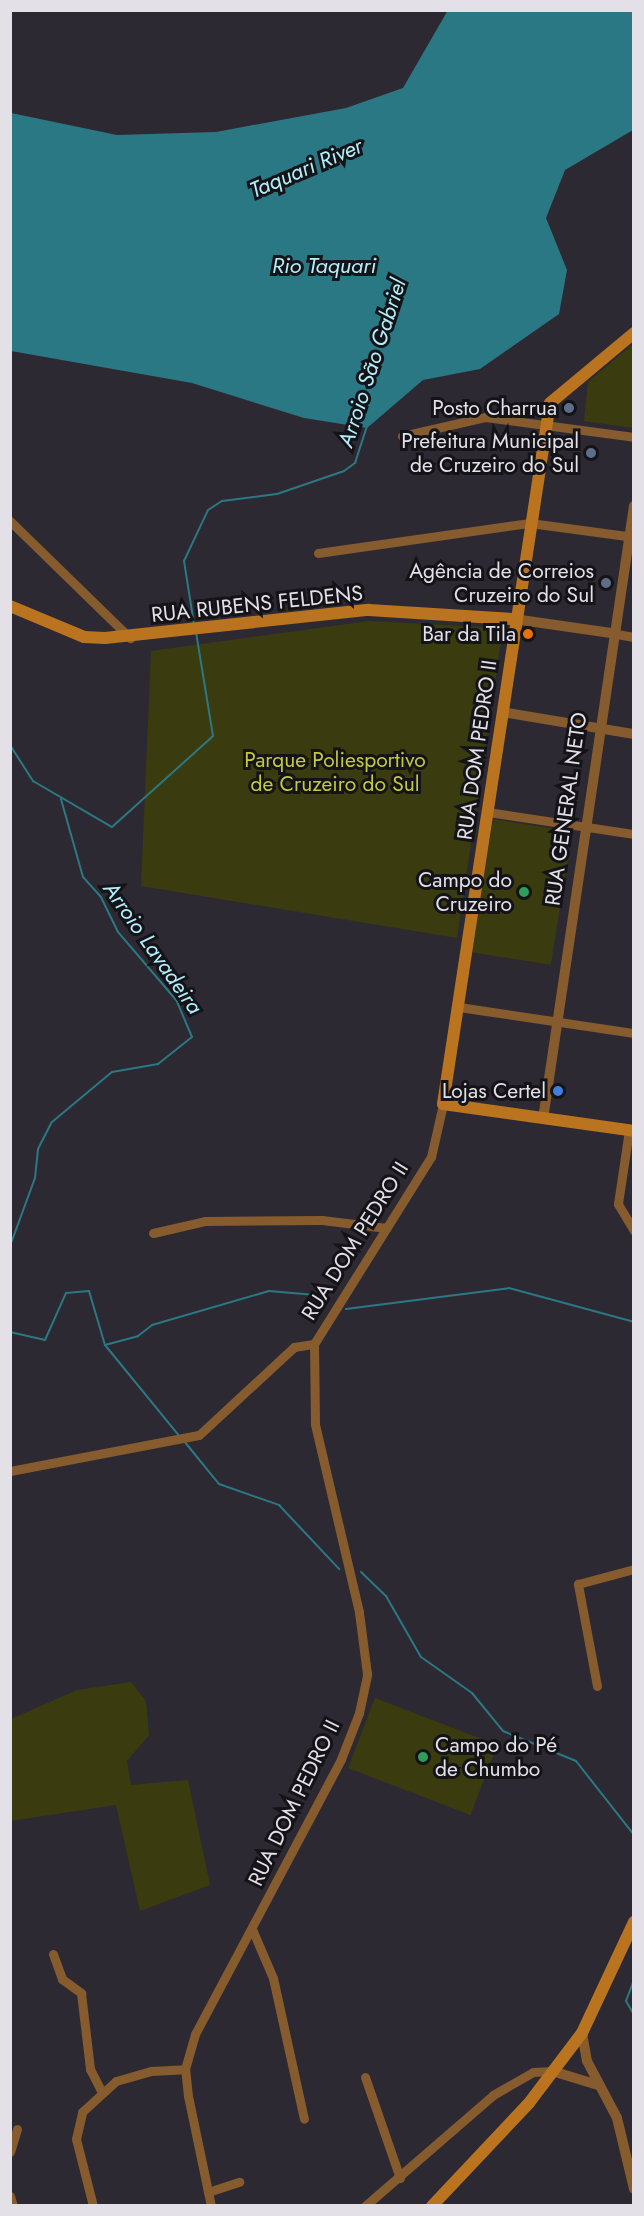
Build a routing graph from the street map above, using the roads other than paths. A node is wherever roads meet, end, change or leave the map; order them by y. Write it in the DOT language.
graph roads {
  1 [pos="633,333"];
  2 [pos="545,426"];
  3 [pos="402,436"];
  4 [pos="633,437"];
  5 [pos="633,506"];
  6 [pos="10,521"];
  7 [pos="530,524"];
  8 [pos="631,536"];
  9 [pos="318,553"];
  10 [pos="10,606"];
  11 [pos="514,618"];
  12 [pos="611,633"];
  13 [pos="633,637"];
  14 [pos="130,638"];
  15 [pos="502,712"];
  16 [pos="597,729"];
  17 [pos="633,734"];
  18 [pos="488,812"];
  19 [pos="582,826"];
  20 [pos="633,834"];
  21 [pos="459,1007"];
  22 [pos="558,1023"];
  23 [pos="633,1033"];
  24 [pos="443,1104"];
  25 [pos="543,1119"];
  26 [pos="631,1130"];
  27 [pos="387,1228"];
  28 [pos="633,1232"];
  29 [pos="153,1233"];
  30 [pos="314,1344"];
  31 [pos="10,1471"];
  32 [pos="633,1569"];
  33 [pos="597,1686"];
  34 [pos="633,1922"];
  35 [pos="252,1929"];
  36 [pos="53,1954"];
  37 [pos="582,2033"];
  38 [pos="186,2069"];
  39 [pos="552,2071"];
  40 [pos="365,2077"];
  41 [pos="599,2085"];
  42 [pos="101,2091"];
  43 [pos="304,2119"];
  44 [pos="17,2129"];
  45 [pos="10,2151"];
  46 [pos="400,2178"];
  47 [pos="239,2182"];
  48 [pos="633,2189"];
  49 [pos="208,2192"];
  50 [pos="10,2196"];
  51 [pos="13,2205"];
  52 [pos="93,2205"];
  53 [pos="212,2205"];
  54 [pos="364,2205"];
  55 [pos="432,2205"];
  1 -- 2 [label="main road, RUA DOM PEDRO II"];
  2 -- 3 [label="street"];
  2 -- 4 [label="street"];
  2 -- 7 [label="main road, RUA DOM PEDRO II"];
  5 -- 8 [label="street, RUA GENERAL NETO"];
  6 -- 14 [label="street"];
  7 -- 8 [label="street"];
  7 -- 9 [label="street"];
  7 -- 11 [label="main road, RUA DOM PEDRO II"];
  8 -- 12 [label="street, RUA GENERAL NETO"];
  10 -- 14 [label="main road, RUA RUBENS FELDENS"];
  11 -- 12 [label="street"];
  11 -- 14 [label="main road, RUA RUBENS FELDENS"];
  11 -- 15 [label="main road, RUA DOM PEDRO II"];
  12 -- 13 [label="street"];
  12 -- 16 [label="street, RUA GENERAL NETO"];
  15 -- 16 [label="street"];
  15 -- 18 [label="main road, RUA DOM PEDRO II"];
  16 -- 17 [label="street"];
  16 -- 19 [label="street, RUA GENERAL NETO"];
  18 -- 19 [label="street"];
  18 -- 21 [label="main road, RUA DOM PEDRO II"];
  19 -- 20 [label="street"];
  19 -- 22 [label="street, RUA GENERAL NETO"];
  21 -- 22 [label="street"];
  21 -- 24 [label="main road, RUA DOM PEDRO II"];
  22 -- 23 [label="street"];
  22 -- 25 [label="street, RUA GENERAL NETO"];
  24 -- 25 [label="main road"];
  24 -- 27 [label="street, RUA DOM PEDRO II"];
  25 -- 26 [label="main road"];
  26 -- 28 [label="street"];
  27 -- 29 [label="street"];
  27 -- 30 [label="street, RUA DOM PEDRO II"];
  30 -- 31 [label="street"];
  30 -- 35 [label="street, RUA DOM PEDRO II"];
  32 -- 33 [label="street"];
  34 -- 37 [label="main road"];
  35 -- 38 [label="street, RUA DOM PEDRO II"];
  35 -- 43 [label="street"];
  36 -- 42 [label="street"];
  37 -- 39 [label="main road"];
  37 -- 41 [label="street"];
  38 -- 42 [label="street"];
  38 -- 49 [label="street, RUA DOM PEDRO II"];
  39 -- 41 [label="street"];
  39 -- 46 [label="street"];
  39 -- 55 [label="main road"];
  40 -- 46 [label="street"];
  41 -- 48 [label="street"];
  42 -- 52 [label="street"];
  44 -- 45 [label="street"];
  46 -- 54 [label="street"];
  47 -- 49 [label="street"];
  49 -- 53 [label="street, RUA DOM PEDRO II"];
  50 -- 51 [label="street"];
}
